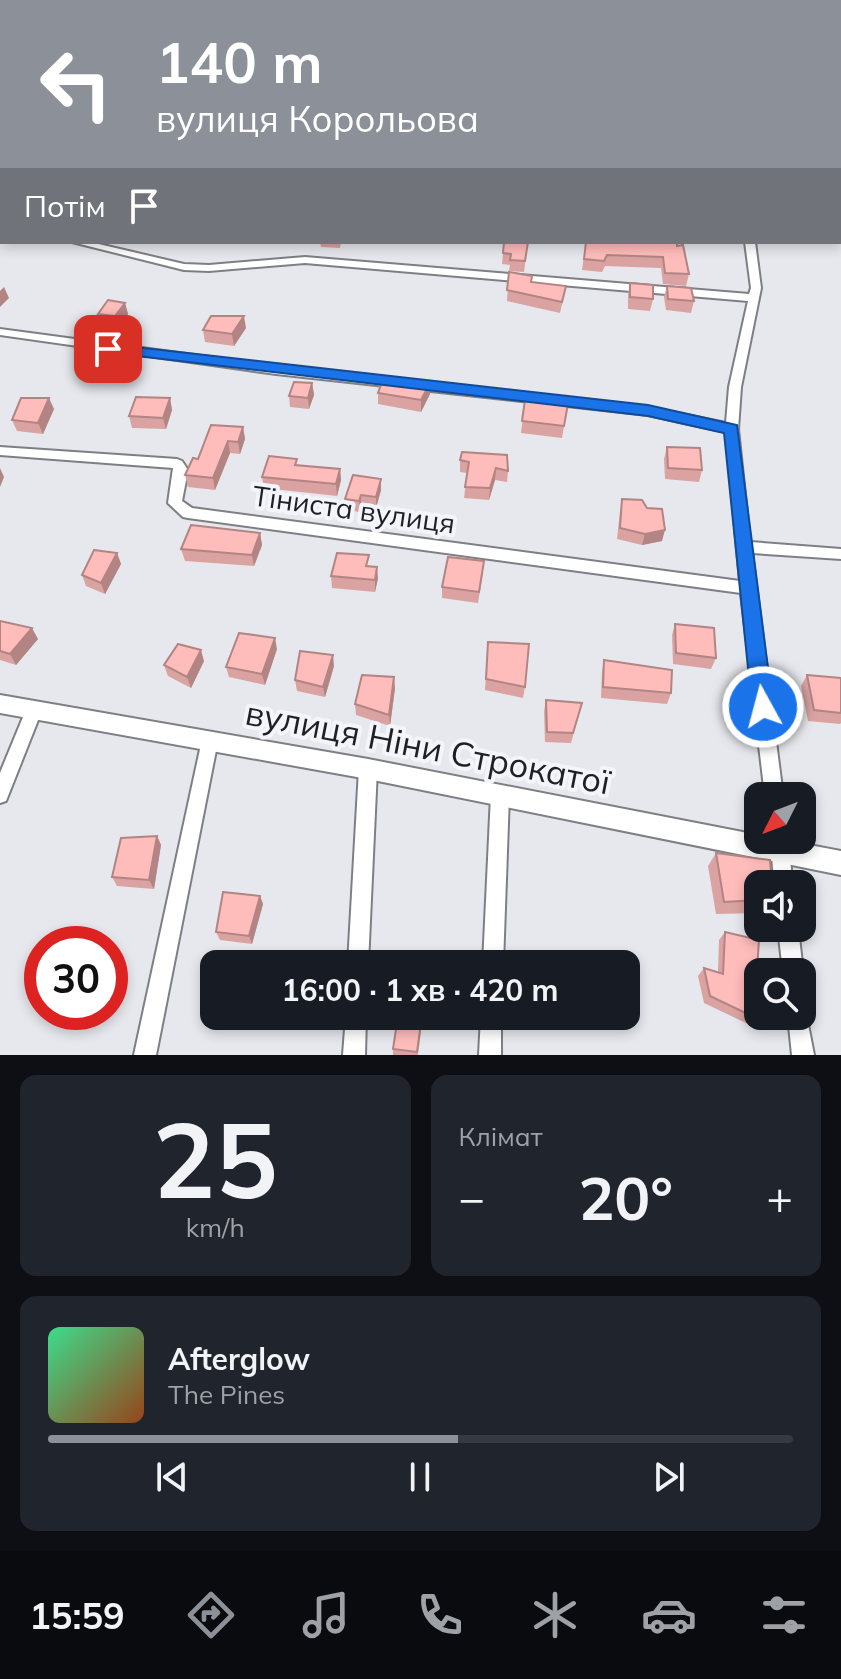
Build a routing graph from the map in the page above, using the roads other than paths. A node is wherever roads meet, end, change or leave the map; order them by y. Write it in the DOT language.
graph roads {
  1 [pos="494,0"];
  2 [pos="534,0"];
  3 [pos="86,244"];
  4 [pos="750,244"];
  5 [pos="754,298"];
  6 [pos="0,332"];
  7 [pos="732,429"];
  8 [pos="0,451"];
  9 [pos="744,547"];
  10 [pos="841,554"];
  11 [pos="748,588"];
  12 [pos="0,704"];
  13 [pos="34,710"];
  14 [pos="210,740"];
  15 [pos="368,769"];
  16 [pos="772,782"];
  17 [pos="0,795"];
  18 [pos="500,795"];
  19 [pos="744,838"];
  20 [pos="811,854"];
  21 [pos="841,863"];
  22 [pos="359,950"];
  23 [pos="494,950"];
  24 [pos="355,1030"];
  25 [pos="491,1030"];
  26 [pos="800,1030"];
  27 [pos="145,1055"];
  28 [pos="354,1055"];
  29 [pos="490,1055"];
  30 [pos="803,1055"];
  1 -- 2 [label="street"];
  3 -- 5 [label="street"];
  4 -- 5 [label="street"];
  5 -- 7 [label="street"];
  6 -- 7 [label="street"];
  7 -- 9 [label="street"];
  8 -- 11 [label="street, Тіниста вулиця"];
  9 -- 10 [label="street"];
  9 -- 11 [label="street"];
  11 -- 16 [label="street"];
  12 -- 13 [label="street, вулиця Ніни Строкатої"];
  13 -- 14 [label="street, вулиця Ніни Строкатої"];
  13 -- 17 [label="street"];
  14 -- 15 [label="street, вулиця Ніни Строкатої"];
  14 -- 27 [label="street"];
  15 -- 18 [label="street, вулиця Ніни Строкатої"];
  15 -- 22 [label="street"];
  18 -- 19 [label="street, вулиця Ніни Строкатої"];
  18 -- 23 [label="street"];
  20 -- 21 [label="street, вулиця Ніни Строкатої"];
  24 -- 28 [label="street"];
  25 -- 29 [label="street"];
  26 -- 30 [label="street"];
}
